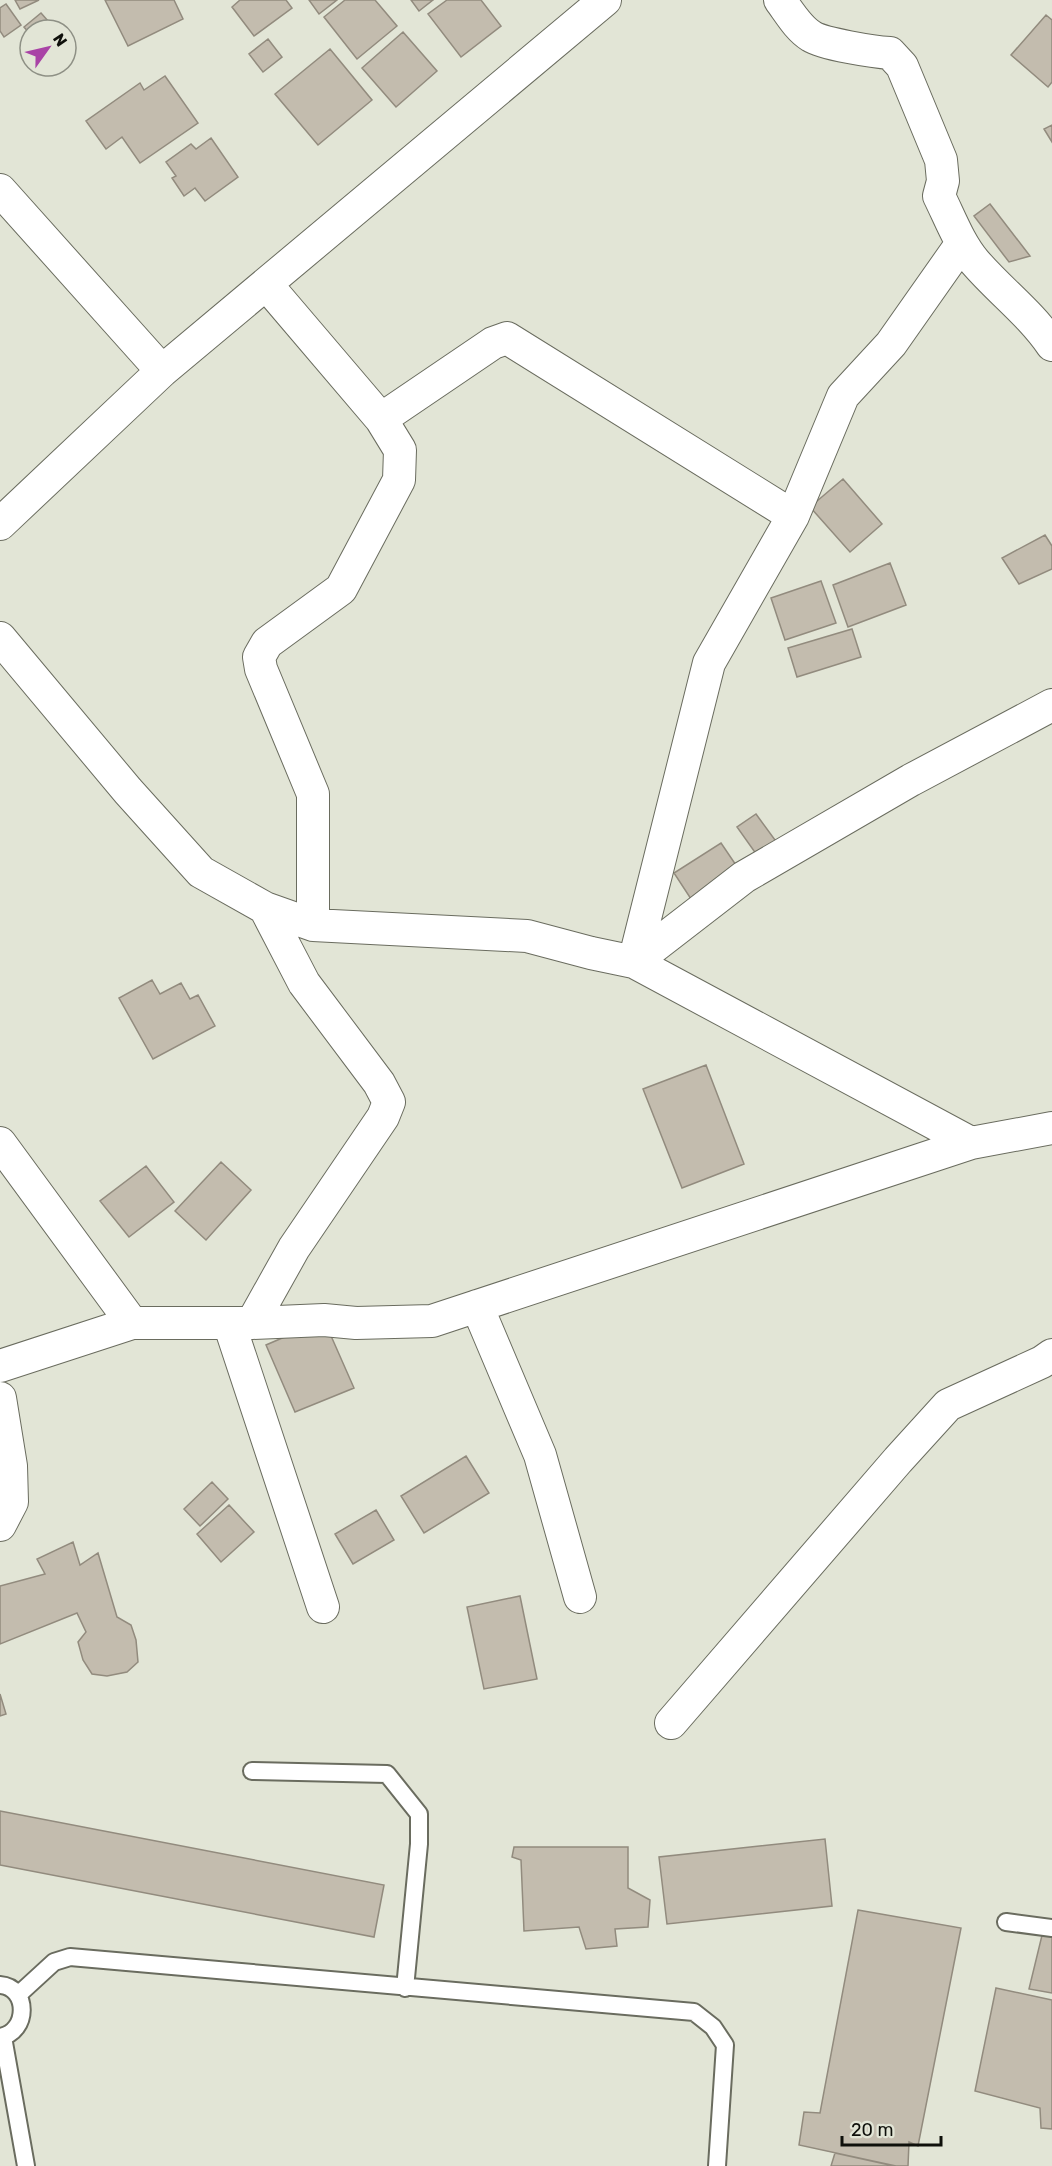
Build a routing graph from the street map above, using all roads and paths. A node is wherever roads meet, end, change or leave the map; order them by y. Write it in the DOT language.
graph roads {
  1 [pos="605,0"];
  2 [pos="780,0"];
  3 [pos="0,190"];
  4 [pos="962,243"];
  5 [pos="266,284"];
  6 [pos="1052,345"];
  7 [pos="162,371"];
  8 [pos="381,418"];
  9 [pos="793,516"];
  10 [pos="0,524"];
  11 [pos="0,638"];
  12 [pos="1052,705"];
  13 [pos="265,908"];
  14 [pos="313,925"];
  15 [pos="634,962"];
  16 [pos="1052,1128"];
  17 [pos="0,1143"];
  18 [pos="971,1143"];
  19 [pos="477,1306"];
  20 [pos="132,1323"];
  21 [pos="241,1323"];
  22 [pos="1052,1355"];
  23 [pos="0,1366"];
  24 [pos="0,1398"];
  25 [pos="0,1525"];
  26 [pos="580,1597"];
  27 [pos="323,1607"];
  28 [pos="671,1723"];
  29 [pos="252,1771"];
  30 [pos="1006,1922"];
  31 [pos="1052,1928"];
  32 [pos="0,1985"];
  33 [pos="405,1988"];
  34 [pos="18,1995"];
  35 [pos="2,2037"];
  36 [pos="26,2166"];
  37 [pos="717,2166"];
  1 -- 5 [label="street"];
  2 -- 4 [label="street"];
  3 -- 7 [label="street"];
  4 -- 6 [label="street"];
  4 -- 9 [label="street"];
  5 -- 7 [label="street"];
  5 -- 8 [label="street"];
  7 -- 10 [label="street"];
  8 -- 9 [label="street"];
  8 -- 14 [label="street"];
  9 -- 15 [label="street"];
  11 -- 13 [label="street"];
  12 -- 15 [label="street"];
  13 -- 14 [label="street"];
  13 -- 21 [label="street"];
  14 -- 15 [label="street"];
  15 -- 18 [label="street"];
  16 -- 18 [label="street"];
  17 -- 20 [label="street"];
  18 -- 19 [label="street"];
  19 -- 21 [label="street"];
  19 -- 26 [label="street"];
  20 -- 21 [label="street"];
  20 -- 23 [label="street"];
  21 -- 27 [label="street"];
  22 -- 28 [label="street"];
  24 -- 25 [label="street"];
  29 -- 33 [label="lane"];
  30 -- 31 [label="lane"];
  32 -- 34 [label="lane"];
  33 -- 34 [label="lane"];
  33 -- 37 [label="lane"];
  34 -- 35 [label="lane"];
  35 -- 36 [label="lane"];
}
